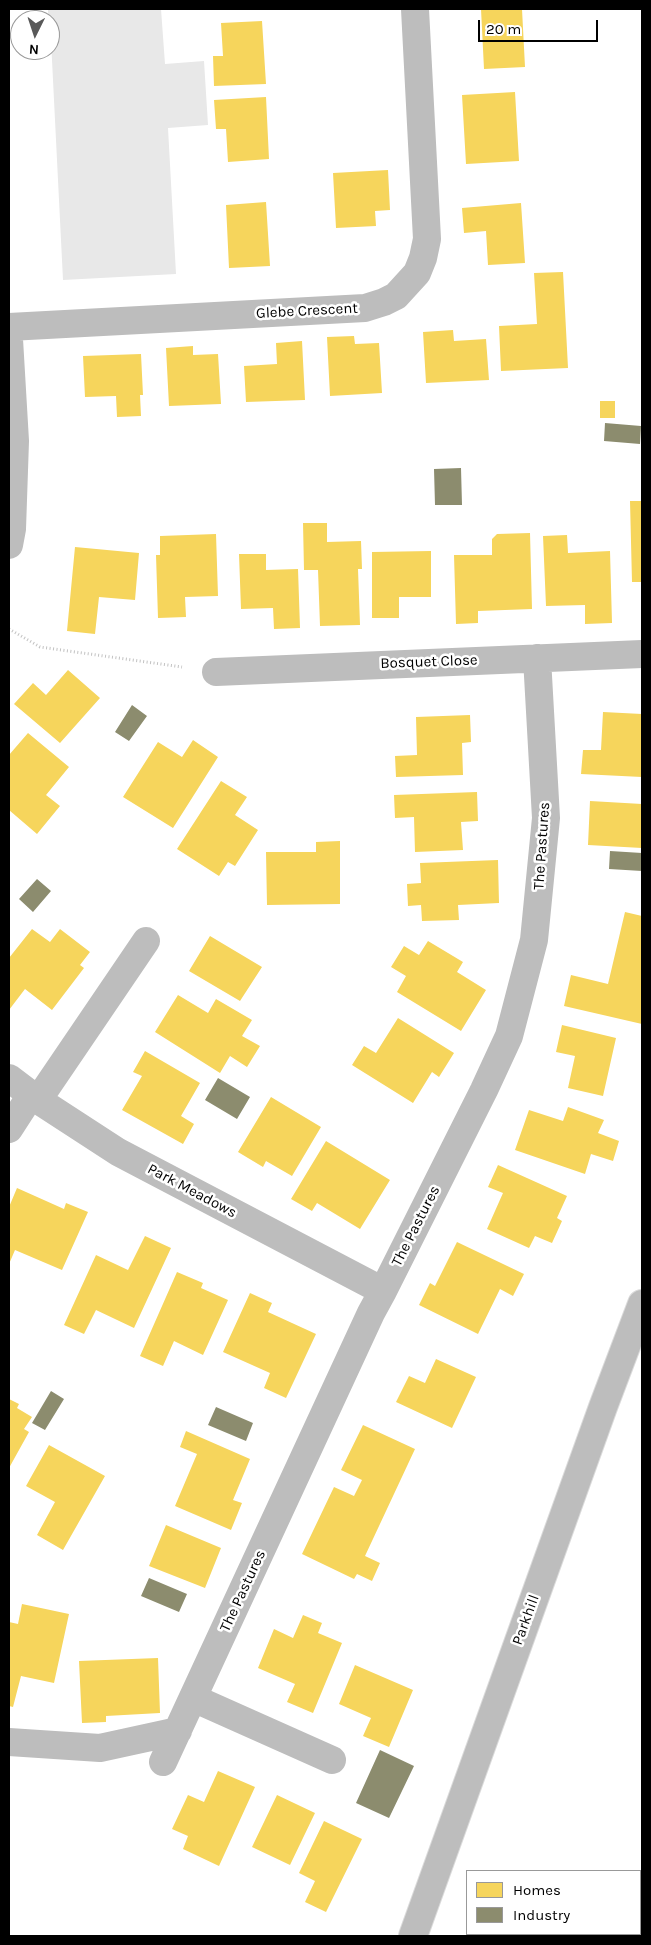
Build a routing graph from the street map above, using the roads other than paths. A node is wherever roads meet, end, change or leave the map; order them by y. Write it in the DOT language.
graph roads {
  1 [pos="415,9"];
  2 [pos="9,327"];
  3 [pos="9,339"];
  4 [pos="10,534"];
  5 [pos="642,654"];
  6 [pos="537,658"];
  7 [pos="216,672"];
  8 [pos="146,940"];
  9 [pos="9,1078"];
  10 [pos="35,1098"];
  11 [pos="9,1129"];
  12 [pos="383,1291"];
  13 [pos="642,1304"];
  14 [pos="193,1698"];
  15 [pos="178,1731"];
  16 [pos="9,1742"];
  17 [pos="332,1760"];
  18 [pos="163,1762"];
  19 [pos="413,1936"];
  1 -- 2 [label="street, Glebe Crescent"];
  3 -- 4 [label="street"];
  5 -- 6 [label="street, Bosquet Close"];
  6 -- 7 [label="street, Bosquet Close"];
  6 -- 12 [label="street, The Pastures"];
  8 -- 10 [label="street"];
  9 -- 10 [label="street, Park Meadows"];
  10 -- 11 [label="street"];
  10 -- 12 [label="street, Park Meadows"];
  12 -- 14 [label="street, The Pastures"];
  13 -- 19 [label="street, Parkhill"];
  14 -- 15 [label="street, The Pastures"];
  14 -- 17 [label="street"];
  15 -- 16 [label="street"];
  15 -- 18 [label="street, The Pastures"];
}
